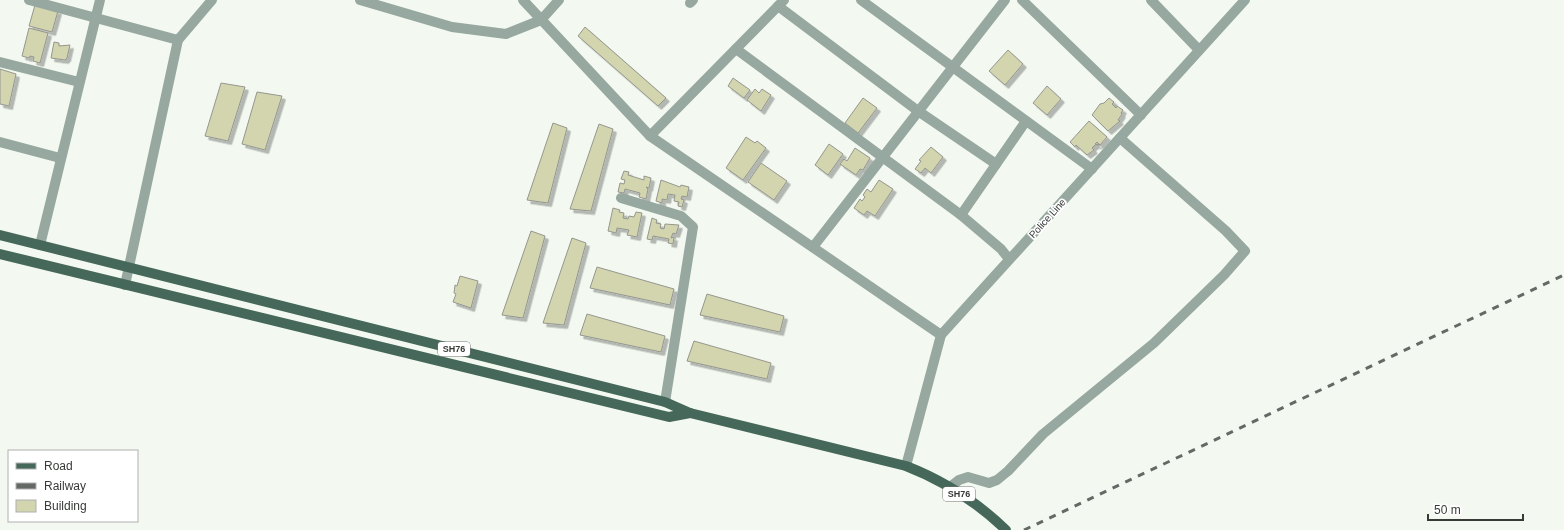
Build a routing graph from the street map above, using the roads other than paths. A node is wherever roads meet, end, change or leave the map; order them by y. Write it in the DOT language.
graph roads {
  1 [pos="29,0"];
  2 [pos="100,0"];
  3 [pos="212,0"];
  4 [pos="360,0"];
  5 [pos="523,0"];
  6 [pos="558,0"];
  7 [pos="861,0"];
  8 [pos="1005,0"];
  9 [pos="1022,0"];
  10 [pos="1151,0"];
  11 [pos="1245,0"];
  12 [pos="781,3"];
  13 [pos="95,17"];
  14 [pos="541,20"];
  15 [pos="178,40"];
  16 [pos="736,48"];
  17 [pos="1200,50"];
  18 [pos="0,62"];
  19 [pos="952,67"];
  20 [pos="79,82"];
  21 [pos="918,111"];
  22 [pos="1141,115"];
  23 [pos="1026,121"];
  24 [pos="650,136"];
  25 [pos="1120,138"];
  26 [pos="0,142"];
  27 [pos="883,157"];
  28 [pos="60,158"];
  29 [pos="996,164"];
  30 [pos="1092,168"];
  31 [pos="621,198"];
  32 [pos="961,215"];
  33 [pos="0,235"];
  34 [pos="40,245"];
  35 [pos="813,247"];
  36 [pos="0,254"];
  37 [pos="1010,260"];
  38 [pos="129,267"];
  39 [pos="125,285"];
  40 [pos="941,335"];
  41 [pos="665,402"];
  42 [pos="690,413"];
  43 [pos="906,466"];
  44 [pos="950,487"];
  45 [pos="1006,530"];
  1 -- 13 [label="street"];
  2 -- 13 [label="street"];
  3 -- 15 [label="street"];
  4 -- 14 [label="street"];
  5 -- 14 [label="street"];
  6 -- 14 [label="street"];
  7 -- 19 [label="street"];
  8 -- 19 [label="street"];
  9 -- 22 [label="street"];
  10 -- 17 [label="street"];
  11 -- 17 [label="street, Police Line"];
  12 -- 16 [label="street"];
  12 -- 21 [label="street"];
  13 -- 15 [label="street"];
  13 -- 20 [label="street"];
  14 -- 24 [label="street"];
  15 -- 38 [label="street"];
  16 -- 24 [label="street"];
  16 -- 27 [label="street"];
  17 -- 22 [label="street, Police Line"];
  18 -- 20 [label="street"];
  19 -- 21 [label="street"];
  19 -- 23 [label="street"];
  20 -- 28 [label="street"];
  21 -- 27 [label="street"];
  21 -- 29 [label="street"];
  22 -- 25 [label="street, Police Line"];
  23 -- 29 [label="street"];
  23 -- 30 [label="street"];
  24 -- 35 [label="street"];
  25 -- 30 [label="street, Police Line"];
  25 -- 44 [label="street"];
  26 -- 28 [label="street"];
  27 -- 32 [label="street"];
  27 -- 35 [label="street"];
  28 -- 34 [label="street"];
  29 -- 32 [label="street"];
  30 -- 37 [label="street, Police Line"];
  31 -- 41 [label="street"];
  32 -- 37 [label="street"];
  33 -- 34 [label="main road, SH76"];
  34 -- 38 [label="main road, SH76"];
  35 -- 40 [label="street"];
  36 -- 39 [label="main road, SH76"];
  37 -- 40 [label="street, Police Line"];
  38 -- 39 [label="street"];
  38 -- 41 [label="main road, SH76"];
  39 -- 42 [label="main road, SH76"];
  40 -- 43 [label="street, Police Line"];
  41 -- 42 [label="main road, SH76"];
  42 -- 43 [label="main road, SH76"];
  43 -- 44 [label="main road, SH76"];
  44 -- 45 [label="main road, SH76"];
}
